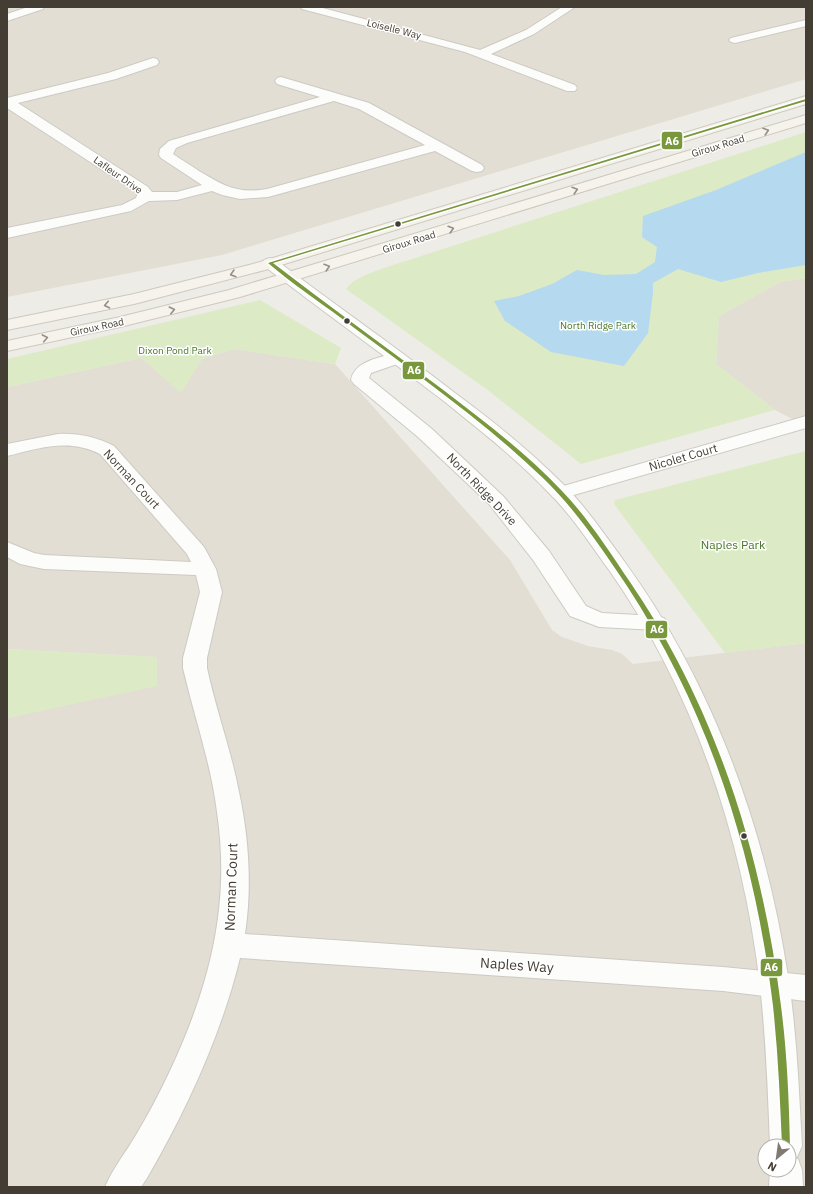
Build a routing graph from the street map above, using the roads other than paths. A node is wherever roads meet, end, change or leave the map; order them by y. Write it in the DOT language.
graph roads {
  1 [pos="39,7"];
  2 [pos="306,7"];
  3 [pos="570,7"];
  4 [pos="7,18"];
  5 [pos="806,23"];
  6 [pos="735,40"];
  7 [pos="481,54"];
  8 [pos="153,62"];
  9 [pos="281,81"];
  10 [pos="571,88"];
  11 [pos="334,97"];
  12 [pos="806,100"];
  13 [pos="806,119"];
  14 [pos="437,146"];
  15 [pos="477,168"];
  16 [pos="214,186"];
  17 [pos="144,197"];
  18 [pos="7,233"];
  19 [pos="270,263"];
  20 [pos="289,278"];
  21 [pos="7,325"];
  22 [pos="7,346"];
  23 [pos="397,358"];
  24 [pos="806,422"];
  25 [pos="7,450"];
  26 [pos="560,493"];
  27 [pos="7,549"];
  28 [pos="205,569"];
  29 [pos="656,623"];
  30 [pos="229,945"];
  31 [pos="775,984"];
  32 [pos="806,988"];
  33 [pos="786,1138"];
  34 [pos="122,1187"];
  1 -- 4 [label="street"];
  2 -- 7 [label="street, Loiselle Way"];
  3 -- 7 [label="street"];
  5 -- 6 [label="street"];
  7 -- 10 [label="street, Loiselle Way"];
  8 -- 17 [label="street, Lafleur Drive"];
  9 -- 11 [label="street"];
  11 -- 14 [label="street"];
  11 -- 16 [label="street"];
  12 -- 19 [label="main road, Giroux Road"];
  20 -- 13 [label="main road, Giroux Road, one-way"];
  14 -- 15 [label="street"];
  14 -- 16 [label="street"];
  16 -- 17 [label="street"];
  17 -- 18 [label="street, Lafleur Drive"];
  19 -- 20 [label="street"];
  19 -- 21 [label="main road, Giroux Road, one-way"];
  22 -- 20 [label="main road, Giroux Road, one-way"];
  20 -- 23 [label="street"];
  23 -- 26 [label="street"];
  23 -- 29 [label="street, North Ridge Drive"];
  24 -- 26 [label="street, Nicolet Court"];
  25 -- 28 [label="street, Norman Court"];
  26 -- 29 [label="street"];
  27 -- 28 [label="street"];
  28 -- 30 [label="street, Norman Court"];
  29 -- 31 [label="street"];
  30 -- 31 [label="street, Naples Way"];
  30 -- 34 [label="street, Norman Court"];
  31 -- 32 [label="street, Naples Way"];
  31 -- 33 [label="street"];
}
